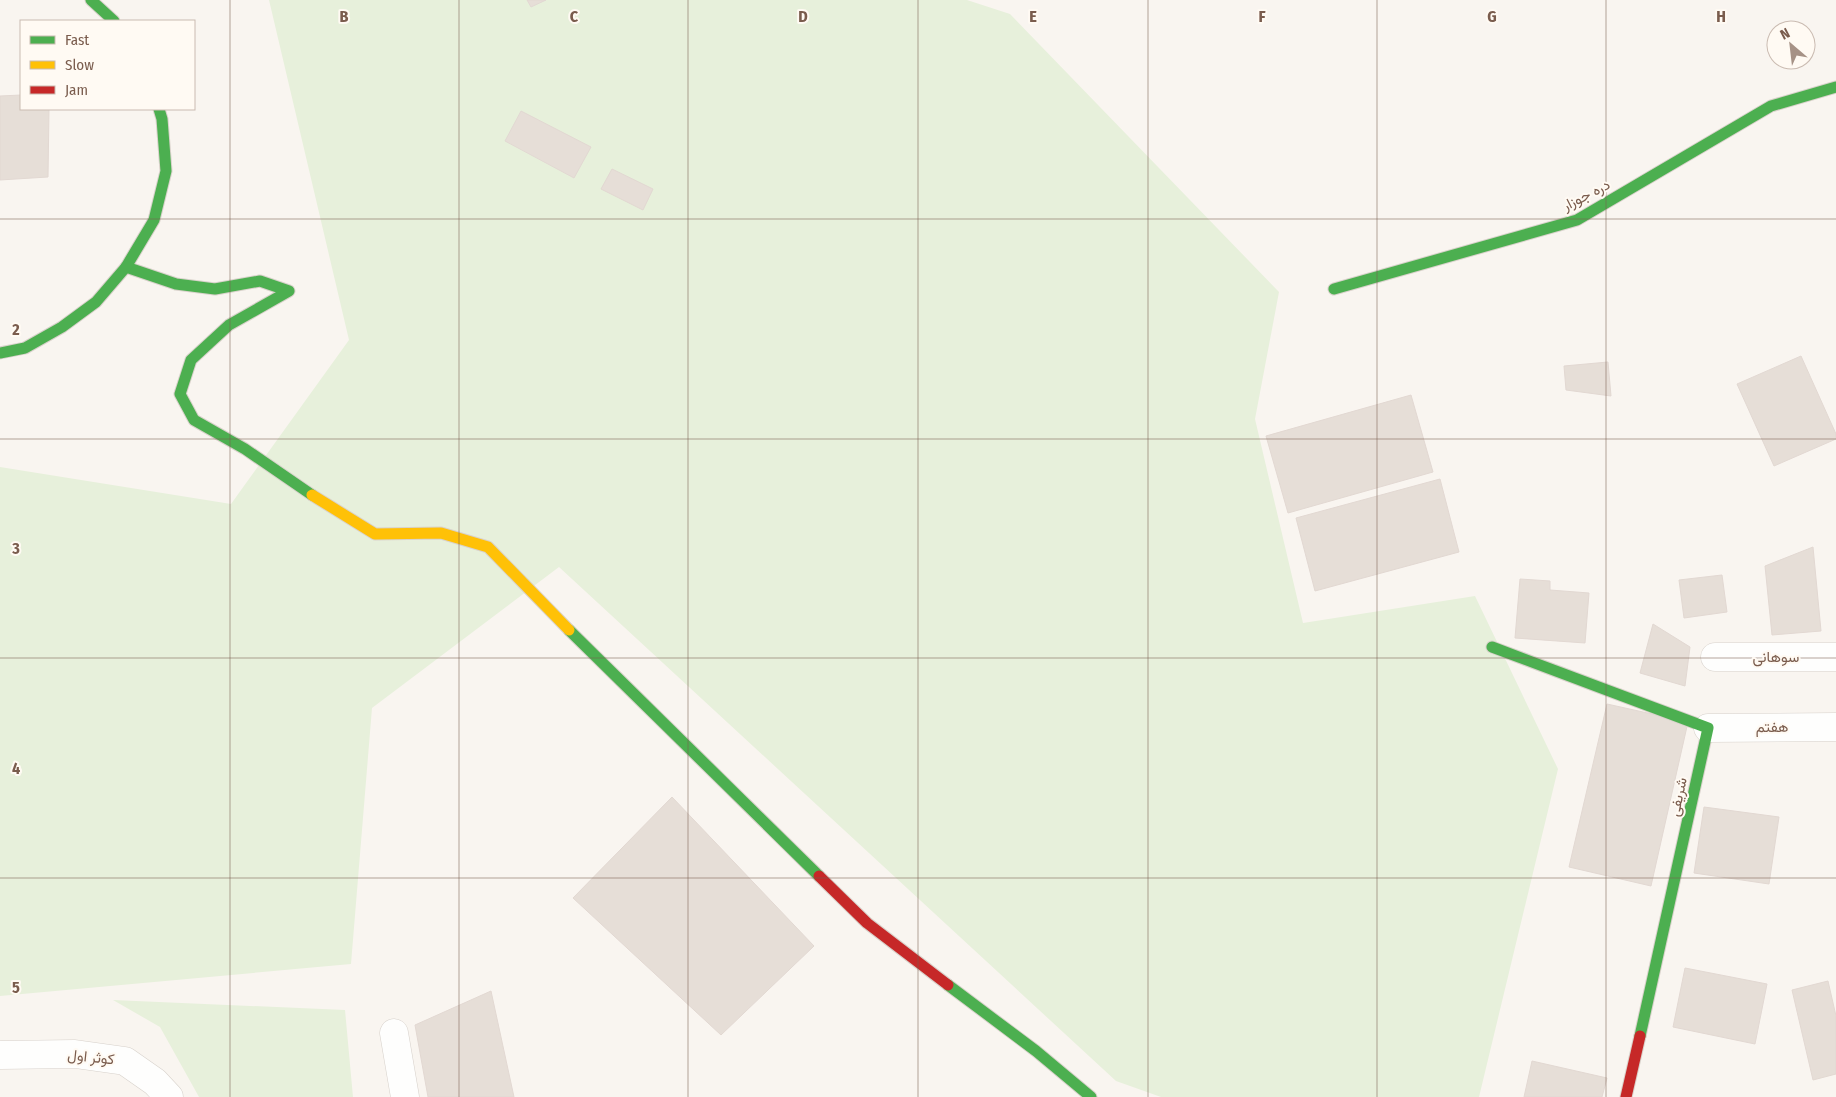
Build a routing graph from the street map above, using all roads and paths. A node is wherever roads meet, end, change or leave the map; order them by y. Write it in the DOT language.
graph roads {
  1 [pos="91,0"];
  2 [pos="113,20"];
  3 [pos="1836,87"];
  4 [pos="159,110"];
  5 [pos="126,267"];
  6 [pos="1334,289"];
  7 [pos="0,353"];
  8 [pos="1492,647"];
  9 [pos="1715,656"];
  10 [pos="1836,657"];
  11 [pos="1836,727"];
  12 [pos="1708,728"];
  13 [pos="394,1033"];
  14 [pos="0,1055"];
  15 [pos="170,1097"];
  16 [pos="405,1097"];
  17 [pos="1091,1097"];
  18 [pos="1626,1097"];
  1 -- 2 [label="street"];
  3 -- 6 [label="street, دره جوزار"];
  4 -- 5 [label="street"];
  5 -- 7 [label="street"];
  5 -- 17 [label="street"];
  8 -- 12 [label="street"];
  9 -- 10 [label="street, سوهانی"];
  11 -- 12 [label="street, هفتم"];
  12 -- 18 [label="street, شریفی"];
  13 -- 16 [label="street"];
  14 -- 15 [label="street, کوثر اول"];
}
